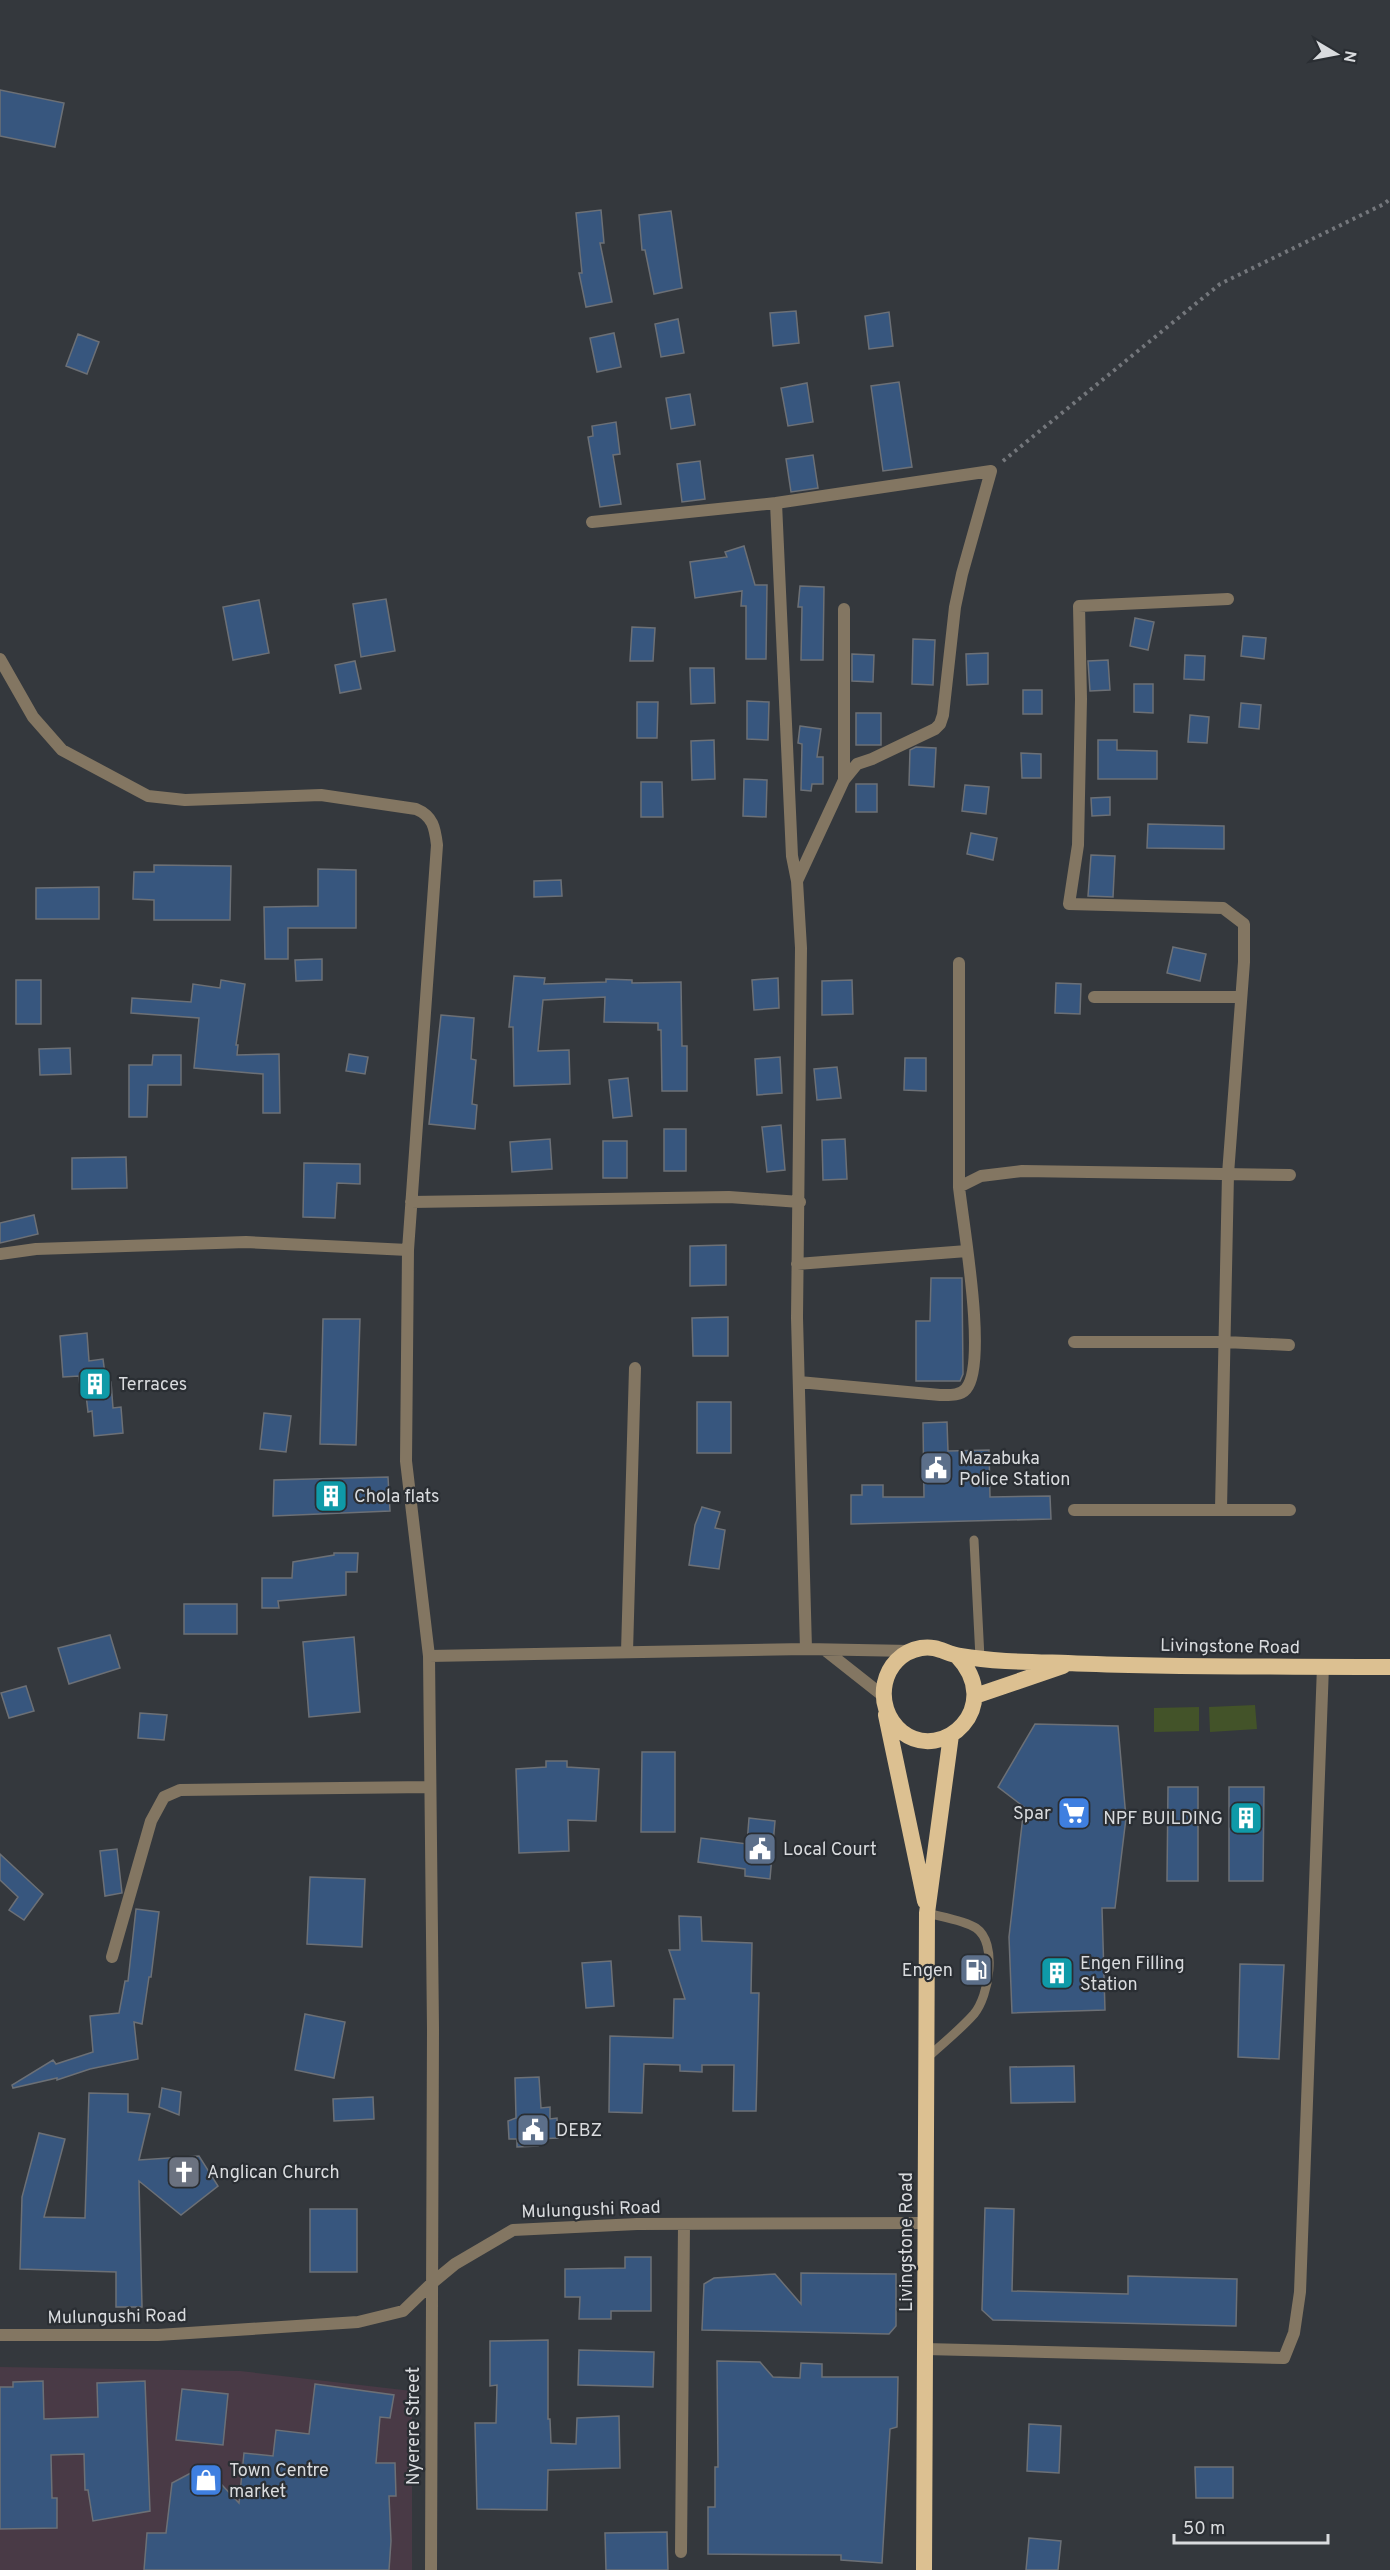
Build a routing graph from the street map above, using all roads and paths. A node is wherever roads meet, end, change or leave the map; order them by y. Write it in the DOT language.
graph roads {
  1 [pos="1390,199"];
  2 [pos="991,471"];
  3 [pos="776,503"];
  4 [pos="592,522"];
  5 [pos="1228,599"];
  6 [pos="844,609"];
  7 [pos="0,659"];
  8 [pos="844,780"];
  9 [pos="797,881"];
  10 [pos="959,963"];
  11 [pos="1094,997"];
  12 [pos="1241,997"];
  13 [pos="1227,1174"];
  14 [pos="1290,1175"];
  15 [pos="959,1187"];
  16 [pos="411,1202"];
  17 [pos="800,1202"];
  18 [pos="408,1250"];
  19 [pos="967,1251"];
  20 [pos="0,1254"];
  21 [pos="797,1264"];
  22 [pos="1074,1342"];
  23 [pos="1224,1342"];
  24 [pos="1289,1345"];
  25 [pos="635,1368"];
  26 [pos="799,1382"];
  27 [pos="1221,1509"];
  28 [pos="1074,1510"];
  29 [pos="1290,1510"];
  30 [pos="974,1540"];
  31 [pos="806,1649"];
  32 [pos="825,1650"];
  33 [pos="910,1651"];
  34 [pos="627,1652"];
  35 [pos="429,1656"];
  36 [pos="957,1656"];
  37 [pos="980,1658"];
  38 [pos="1070,1663"];
  39 [pos="1323,1666"];
  40 [pos="1390,1667"];
  41 [pos="975,1696"];
  42 [pos="883,1701"];
  43 [pos="951,1735"];
  44 [pos="430,1787"];
  45 [pos="927,1913"];
  46 [pos="112,1957"];
  47 [pos="927,2058"];
  48 [pos="925,2223"];
  49 [pos="684,2224"];
  50 [pos="432,2283"];
  51 [pos="0,2335"];
  52 [pos="925,2349"];
  53 [pos="681,2552"];
  54 [pos="431,2570"];
  55 [pos="924,2570"];
  1 -- 2 [label="path"];
  2 -- 3 [label="street"];
  2 -- 8 [label="street"];
  3 -- 4 [label="street"];
  3 -- 9 [label="street"];
  5 -- 12 [label="street"];
  6 -- 8 [label="street"];
  7 -- 16 [label="street, Nyerere Street"];
  8 -- 9 [label="street"];
  9 -- 17 [label="street"];
  10 -- 15 [label="street"];
  11 -- 12 [label="street"];
  12 -- 13 [label="street"];
  13 -- 14 [label="street"];
  13 -- 15 [label="street"];
  13 -- 23 [label="street"];
  15 -- 19 [label="street"];
  16 -- 17 [label="street"];
  16 -- 18 [label="street, Nyerere Street"];
  17 -- 21 [label="street"];
  18 -- 20 [label="street"];
  18 -- 35 [label="street, Nyerere Street"];
  19 -- 21 [label="street"];
  19 -- 26 [label="street"];
  21 -- 26 [label="street"];
  22 -- 23 [label="street"];
  23 -- 24 [label="street"];
  23 -- 27 [label="street"];
  25 -- 34 [label="street"];
  26 -- 31 [label="street"];
  27 -- 28 [label="street"];
  27 -- 29 [label="street"];
  30 -- 37 [label="lane"];
  31 -- 32 [label="street"];
  31 -- 34 [label="street"];
  32 -- 33 [label="street"];
  32 -- 42 [label="street"];
  33 -- 36 [label="highway, Livingstone Road"];
  33 -- 42 [label="highway"];
  34 -- 35 [label="street"];
  35 -- 44 [label="street, Nyerere Street"];
  36 -- 37 [label="highway, Livingstone Road"];
  36 -- 41 [label="highway"];
  37 -- 38 [label="highway, Livingstone Road"];
  38 -- 39 [label="highway, Livingstone Road"];
  38 -- 41 [label="highway, Livingstone Road"];
  39 -- 40 [label="highway, Livingstone Road"];
  39 -- 52 [label="street"];
  41 -- 43 [label="highway"];
  42 -- 43 [label="highway"];
  42 -- 45 [label="highway, Livingstone Road"];
  43 -- 45 [label="highway, Livingstone Road"];
  44 -- 46 [label="street"];
  44 -- 50 [label="street, Nyerere Street"];
  45 -- 47 [label="highway, Livingstone Road"];
  45 -- 47 [label="lane"];
  47 -- 48 [label="highway, Livingstone Road"];
  48 -- 49 [label="street, Mulungushi Road"];
  48 -- 52 [label="highway, Livingstone Road"];
  49 -- 50 [label="street, Mulungushi Road"];
  49 -- 53 [label="street"];
  50 -- 51 [label="street, Mulungushi Road"];
  50 -- 54 [label="street, Nyerere Street"];
  52 -- 55 [label="highway, Livingstone Road"];
}
